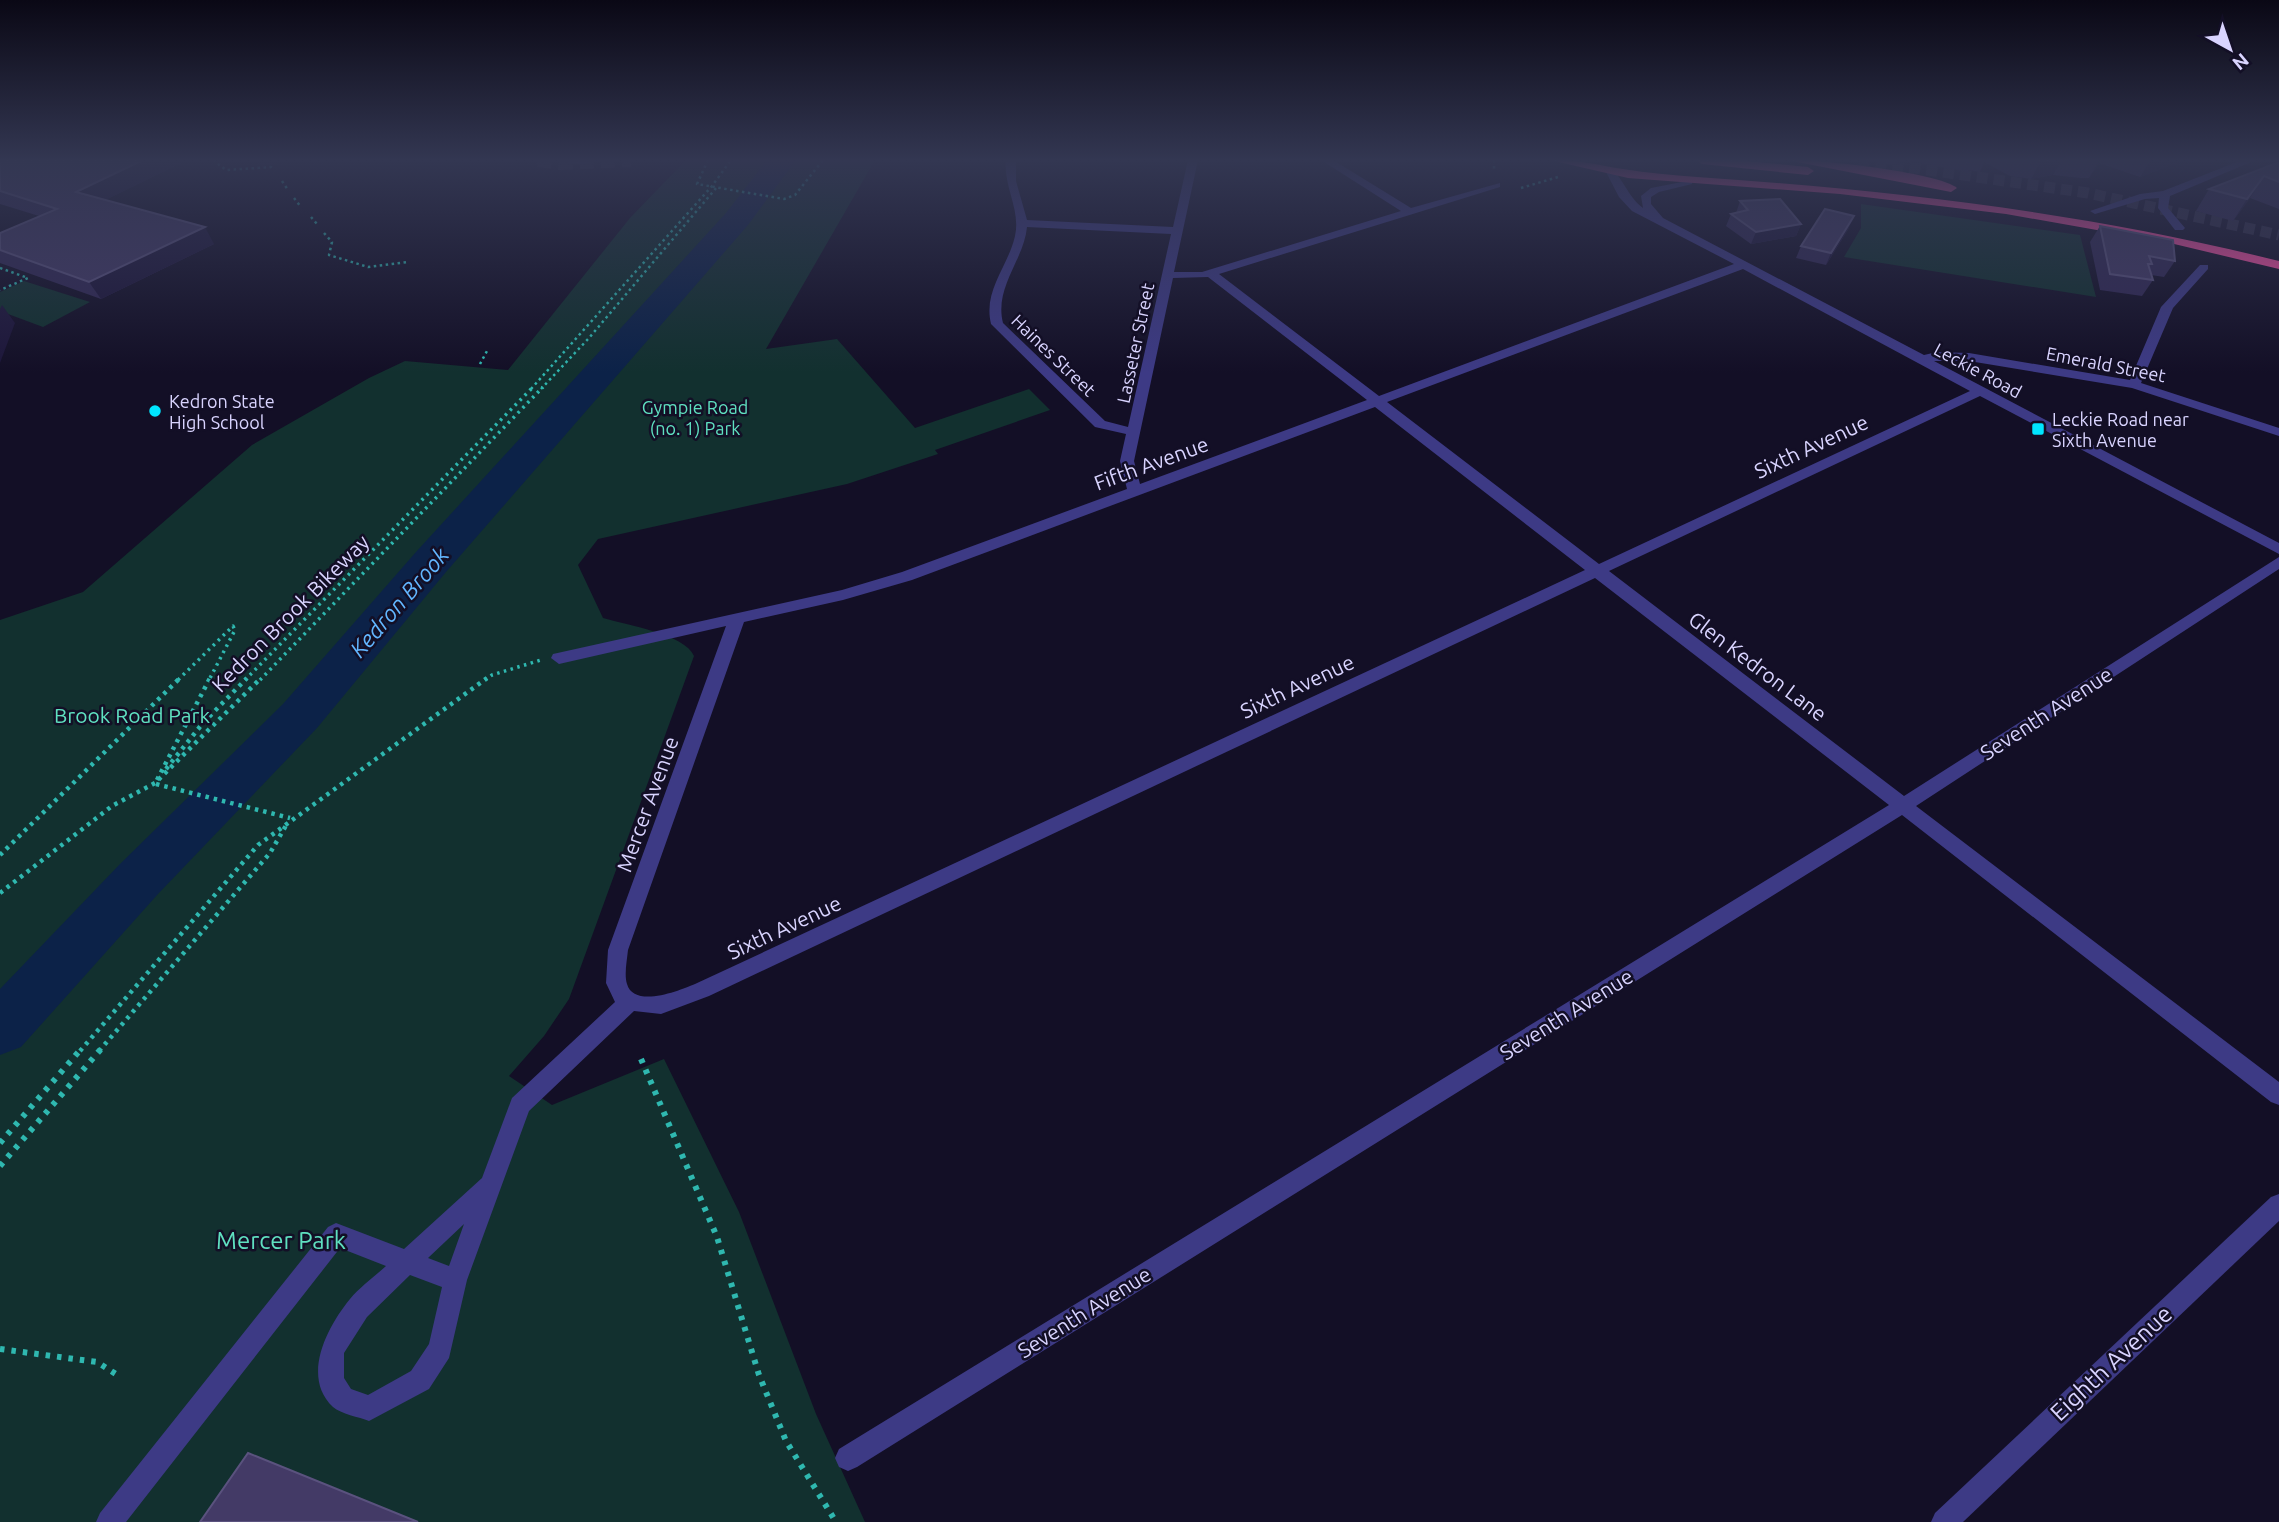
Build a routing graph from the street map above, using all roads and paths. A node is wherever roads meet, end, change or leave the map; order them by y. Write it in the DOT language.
graph roads {
  1 [pos="674,231"];
  2 [pos="678,231"];
  3 [pos="1021,231"];
  4 [pos="1178,231"];
  5 [pos="1345,231"];
  6 [pos="1680,231"];
  7 [pos="2131,231"];
  8 [pos="2192,231"];
  9 [pos="324,233"];
  10 [pos="2279,251"];
  11 [pos="408,262"];
  12 [pos="1743,265"];
  13 [pos="2279,265"];
  14 [pos="2204,267"];
  15 [pos="0,268"];
  16 [pos="1210,273"];
  17 [pos="1167,275"];
  18 [pos="0,290"];
  19 [pos="487,351"];
  20 [pos="1921,360"];
  21 [pos="480,364"];
  22 [pos="2134,385"];
  23 [pos="1980,391"];
  24 [pos="1378,402"];
  25 [pos="1133,432"];
  26 [pos="2279,432"];
  27 [pos="1135,491"];
  28 [pos="2279,549"];
  29 [pos="2279,562"];
  30 [pos="1597,571"];
  31 [pos="737,619"];
  32 [pos="559,658"];
  33 [pos="155,783"];
  34 [pos="1902,806"];
  35 [pos="291,819"];
  36 [pos="0,855"];
  37 [pos="0,893"];
  38 [pos="630,1002"];
  39 [pos="641,1059"];
  40 [pos="2279,1096"];
  41 [pos="0,1143"];
  42 [pos="0,1166"];
  43 [pos="490,1184"];
  44 [pos="2279,1205"];
  45 [pos="407,1263"];
  46 [pos="455,1280"];
  47 [pos="0,1349"];
  48 [pos="118,1376"];
  49 [pos="848,1458"];
  50 [pos="109,1522"];
  51 [pos="836,1522"];
  52 [pos="1944,1522"];
  1 -- 33 [label="path, Kedron Brook Bikeway"];
  2 -- 33 [label="path"];
  3 -- 25 [label="street, Haines Street"];
  4 -- 17 [label="street, Lasseter Street"];
  5 -- 16 [label="street"];
  6 -- 12 [label="street, Leckie Road"];
  7 -- 13 [label="highway"];
  8 -- 10 [label="highway"];
  9 -- 11 [label="path"];
  12 -- 20 [label="street, Leckie Road"];
  12 -- 24 [label="street, Fifth Avenue"];
  14 -- 22 [label="street"];
  15 -- 18 [label="path"];
  16 -- 17 [label="street"];
  16 -- 24 [label="street, Glen Kedron Lane"];
  17 -- 25 [label="street, Lasseter Street"];
  19 -- 21 [label="path"];
  20 -- 22 [label="street, Emerald Street"];
  20 -- 23 [label="street, Leckie Road"];
  22 -- 26 [label="street, Emerald Street"];
  23 -- 28 [label="street, Leckie Road"];
  23 -- 30 [label="street, Sixth Avenue"];
  24 -- 27 [label="street, Fifth Avenue"];
  24 -- 30 [label="street, Glen Kedron Lane"];
  25 -- 27 [label="street, Lasseter Street"];
  27 -- 31 [label="street, Fifth Avenue"];
  29 -- 34 [label="street, Seventh Avenue"];
  30 -- 34 [label="street, Glen Kedron Lane"];
  30 -- 38 [label="street, Sixth Avenue"];
  31 -- 32 [label="street, Fifth Avenue"];
  31 -- 38 [label="street, Mercer Avenue"];
  32 -- 35 [label="path"];
  33 -- 35 [label="path"];
  33 -- 36 [label="path"];
  33 -- 37 [label="path"];
  34 -- 40 [label="street, Glen Kedron Lane"];
  34 -- 49 [label="street, Seventh Avenue"];
  35 -- 41 [label="path"];
  35 -- 42 [label="path"];
  38 -- 43 [label="street"];
  39 -- 51 [label="path"];
  43 -- 45 [label="street"];
  43 -- 46 [label="street"];
  44 -- 52 [label="street, Eighth Avenue"];
  45 -- 46 [label="street"];
  45 -- 46 [label="street"];
  45 -- 50 [label="street"];
  47 -- 48 [label="path"];
}
